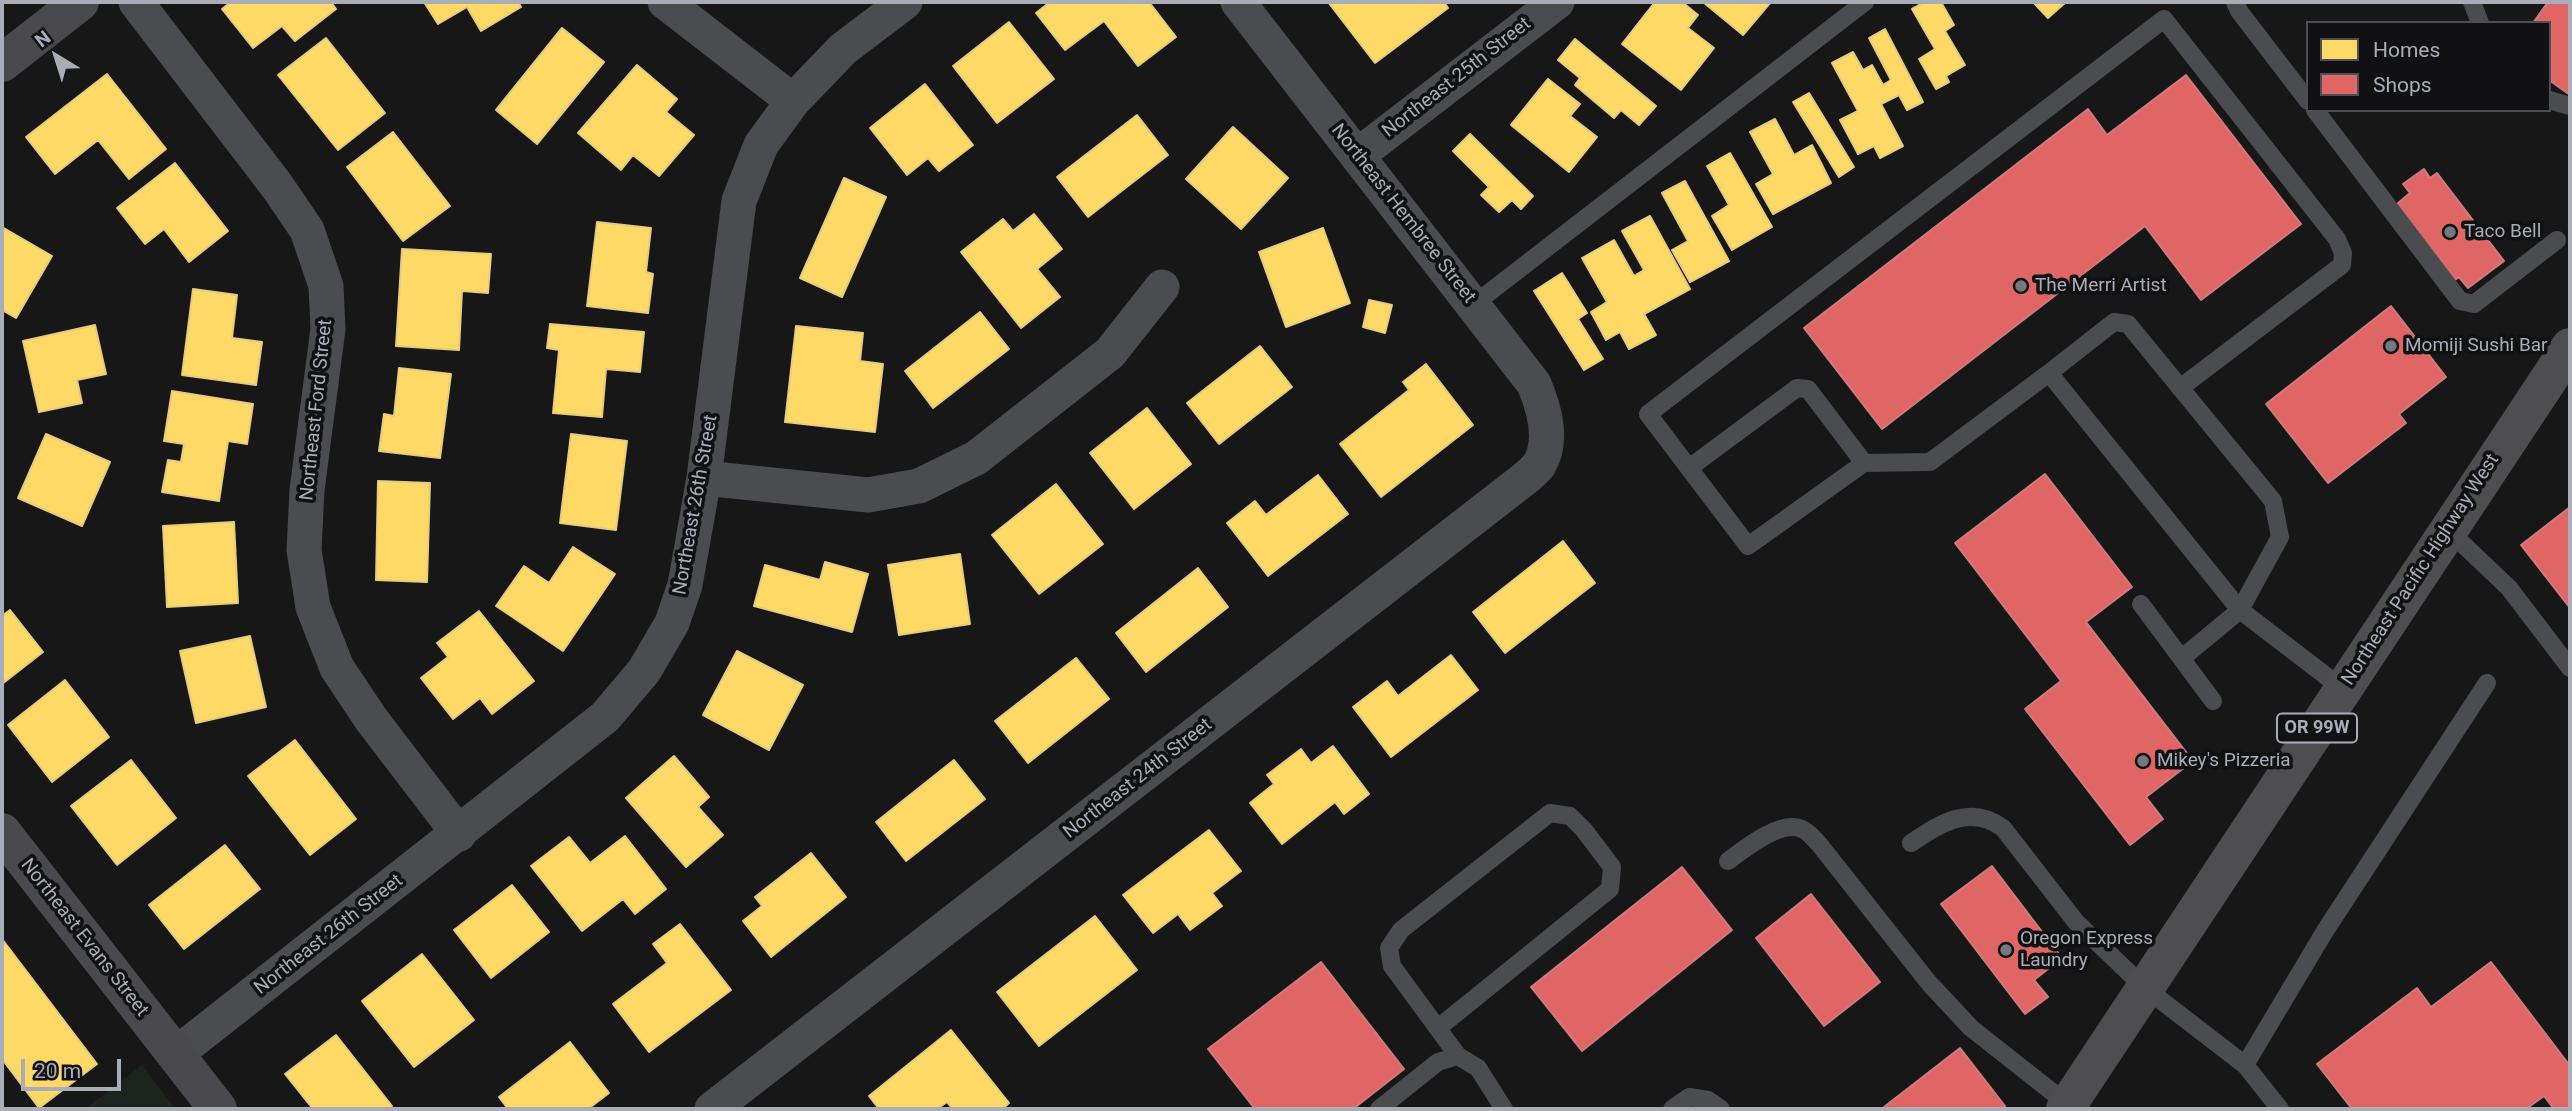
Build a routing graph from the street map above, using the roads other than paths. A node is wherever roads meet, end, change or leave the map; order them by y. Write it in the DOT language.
graph roads {
  1 [pos="80,2"];
  2 [pos="136,2"];
  3 [pos="664,2"];
  4 [pos="905,2"];
  5 [pos="1238,2"];
  6 [pos="1557,2"];
  7 [pos="1865,2"];
  8 [pos="2235,2"];
  9 [pos="2472,2"];
  10 [pos="2479,21"];
  11 [pos="2,63"];
  12 [pos="2306,98"];
  13 [pos="793,101"];
  14 [pos="2551,101"];
  15 [pos="2570,106"];
  16 [pos="2317,112"];
  17 [pos="1358,155"];
  18 [pos="2557,240"];
  19 [pos="1163,287"];
  20 [pos="1473,305"];
  21 [pos="2570,347"];
  22 [pos="2049,373"];
  23 [pos="2180,388"];
  24 [pos="1547,436"];
  25 [pos="1864,463"];
  26 [pos="1689,468"];
  27 [pos="704,478"];
  28 [pos="2448,530"];
  29 [pos="2141,604"];
  30 [pos="2240,610"];
  31 [pos="2182,659"];
  32 [pos="2570,668"];
  33 [pos="2487,683"];
  34 [pos="2343,689"];
  35 [pos="2213,701"];
  36 [pos="2,834"];
  37 [pos="459,834"];
  38 [pos="1911,843"];
  39 [pos="1728,861"];
  40 [pos="2145,988"];
  41 [pos="1438,1028"];
  42 [pos="176,1054"];
  43 [pos="1458,1056"];
  44 [pos="2245,1065"];
  45 [pos="2068,1108"];
  46 [pos="218,1109"];
  47 [pos="712,1109"];
  48 [pos="1378,1109"];
  49 [pos="1504,1109"];
  50 [pos="1672,1109"];
  51 [pos="1721,1109"];
  52 [pos="2280,1109"];
  1 -- 11 [label="street"];
  2 -- 37 [label="street, Northeast Ford Street"];
  3 -- 13 [label="street"];
  4 -- 13 [label="street, Northeast 26th Street"];
  5 -- 17 [label="street, Northeast Hembree Street"];
  6 -- 17 [label="street, Northeast 25th Street"];
  7 -- 20 [label="lane"];
  8 -- 12 [label="lane"];
  9 -- 10 [label="lane"];
  13 -- 27 [label="street, Northeast 26th Street"];
  14 -- 15 [label="lane"];
  16 -- 18 [label="lane"];
  17 -- 20 [label="street, Northeast Hembree Street"];
  19 -- 27 [label="street"];
  20 -- 24 [label="street, Northeast Hembree Street"];
  21 -- 28 [label="highway, Northeast Pacific Highway West / OR 99W"];
  22 -- 23 [label="lane"];
  22 -- 25 [label="lane"];
  22 -- 30 [label="lane"];
  23 -- 26 [label="lane"];
  23 -- 30 [label="lane"];
  24 -- 47 [label="street, Northeast 24th Street"];
  25 -- 26 [label="lane"];
  25 -- 26 [label="lane"];
  27 -- 37 [label="street, Northeast 26th Street"];
  28 -- 32 [label="lane"];
  28 -- 34 [label="highway, Northeast Pacific Highway West / OR 99W"];
  29 -- 31 [label="lane"];
  30 -- 31 [label="lane"];
  30 -- 34 [label="lane"];
  31 -- 35 [label="lane"];
  33 -- 44 [label="lane"];
  34 -- 40 [label="highway, Northeast Pacific Highway West / OR 99W"];
  36 -- 42 [label="street, Northeast Evans Street"];
  37 -- 42 [label="street, Northeast 26th Street"];
  38 -- 40 [label="lane"];
  39 -- 45 [label="lane"];
  40 -- 44 [label="lane"];
  40 -- 45 [label="highway, Northeast Pacific Highway West / OR 99W"];
  41 -- 41 [label="lane"];
  41 -- 43 [label="lane"];
  42 -- 46 [label="street, Northeast Evans Street"];
  43 -- 48 [label="lane"];
  43 -- 49 [label="lane"];
  44 -- 52 [label="lane"];
  50 -- 51 [label="lane"];
}
